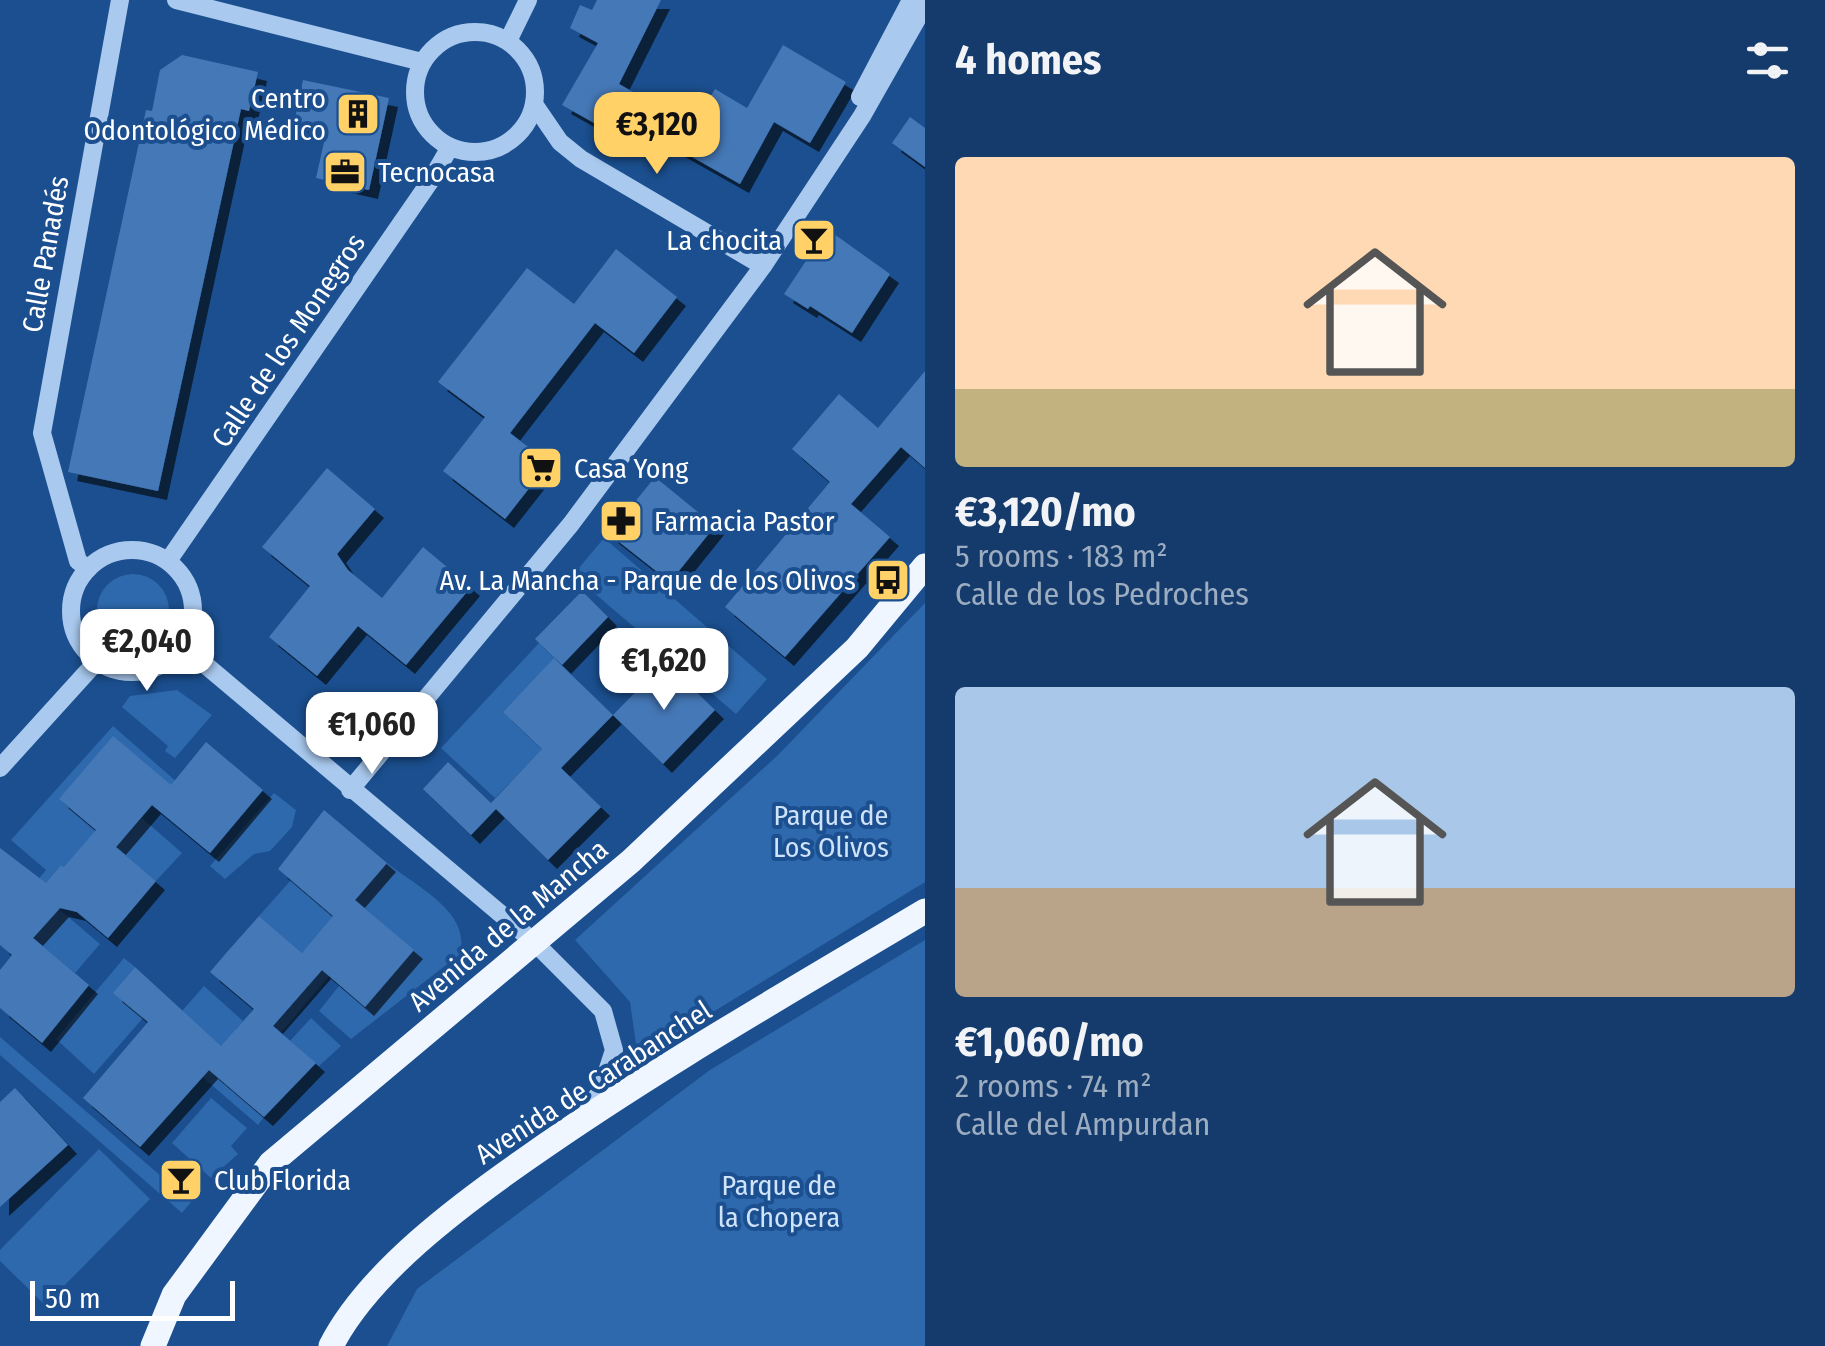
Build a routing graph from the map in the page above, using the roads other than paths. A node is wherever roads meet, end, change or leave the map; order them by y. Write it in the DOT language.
graph roads {
  1 [pos="120,0"];
  2 [pos="176,0"];
  3 [pos="528,0"];
  4 [pos="911,0"];
  5 [pos="925,5"];
  6 [pos="508,41"];
  7 [pos="422,62"];
  8 [pos="534,104"];
  9 [pos="450,146"];
  10 [pos="768,258"];
  11 [pos="168,561"];
  12 [pos="925,566"];
  13 [pos="88,569"];
  14 [pos="182,646"];
  15 [pos="97,660"];
  16 [pos="0,768"];
  17 [pos="350,790"];
  18 [pos="925,911"];
  19 [pos="534,942"];
  20 [pos="567,1130"];
  21 [pos="174,1295"];
  22 [pos="144,1346"];
  23 [pos="154,1346"];
  24 [pos="331,1346"];
  1 -- 13 [label="street, Calle Panadés"];
  2 -- 7 [label="street"];
  3 -- 6 [label="street"];
  4 -- 10 [label="street"];
  5 -- 10 [label="street"];
  6 -- 7 [label="street"];
  6 -- 8 [label="street"];
  7 -- 9 [label="street"];
  8 -- 9 [label="street"];
  8 -- 10 [label="street"];
  9 -- 11 [label="street, Calle de los Monegros"];
  10 -- 17 [label="street"];
  11 -- 13 [label="street"];
  11 -- 14 [label="street"];
  12 -- 19 [label="main road, Avenida de la Mancha"];
  13 -- 15 [label="street"];
  14 -- 15 [label="street"];
  14 -- 17 [label="street"];
  15 -- 16 [label="street"];
  17 -- 19 [label="street"];
  18 -- 20 [label="main road, Avenida de Carabanchel"];
  19 -- 20 [label="street"];
  19 -- 21 [label="main road, Avenida de la Mancha"];
  20 -- 24 [label="main road, Avenida de Carabanchel"];
  21 -- 22 [label="street"];
  21 -- 23 [label="main road, Avenida de la Mancha"];
}
